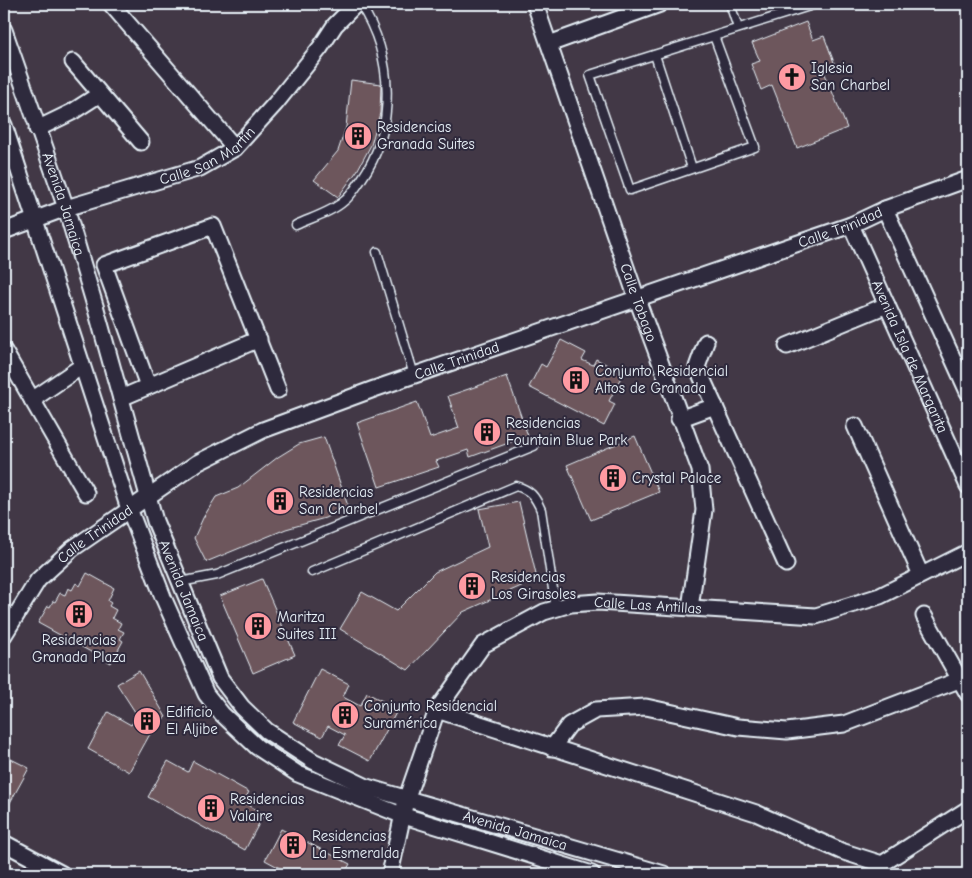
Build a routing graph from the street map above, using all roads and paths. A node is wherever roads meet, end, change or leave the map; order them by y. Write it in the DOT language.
graph roads {
  1 [pos="111,4"];
  2 [pos="356,4"];
  3 [pos="360,4"];
  4 [pos="535,4"];
  5 [pos="660,4"];
  6 [pos="730,4"];
  7 [pos="816,4"];
  8 [pos="738,28"];
  9 [pos="4,30"];
  10 [pos="714,36"];
  11 [pos="549,44"];
  12 [pos="655,55"];
  13 [pos="73,62"];
  14 [pos="100,94"];
  15 [pos="4,125"];
  16 [pos="36,129"];
  17 [pos="141,142"];
  18 [pos="235,148"];
  19 [pos="692,168"];
  20 [pos="967,183"];
  21 [pos="66,208"];
  22 [pos="885,208"];
  23 [pos="36,221"];
  24 [pos="296,225"];
  25 [pos="851,225"];
  26 [pos="4,232"];
  27 [pos="377,252"];
  28 [pos="637,299"];
  29 [pos="888,305"];
  30 [pos="258,340"];
  31 [pos="706,342"];
  32 [pos="787,346"];
  33 [pos="4,351"];
  34 [pos="82,366"];
  35 [pos="414,375"];
  36 [pos="148,386"];
  37 [pos="278,390"];
  38 [pos="968,392"];
  39 [pos="121,398"];
  40 [pos="32,400"];
  41 [pos="715,406"];
  42 [pos="679,419"];
  43 [pos="856,426"];
  44 [pos="534,446"];
  45 [pos="968,486"];
  46 [pos="86,493"];
  47 [pos="148,496"];
  48 [pos="128,508"];
  49 [pos="968,552"];
  50 [pos="786,564"];
  51 [pos="312,572"];
  52 [pos="921,575"];
  53 [pos="180,582"];
  54 [pos="690,608"];
  55 [pos="556,609"];
  56 [pos="924,616"];
  57 [pos="4,635"];
  58 [pos="960,680"];
  59 [pos="968,694"];
  60 [pos="437,710"];
  61 [pos="552,748"];
  62 [pos="406,800"];
  63 [pos="968,809"];
  64 [pos="401,815"];
  65 [pos="4,843"];
  66 [pos="62,874"];
  67 [pos="390,874"];
  68 [pos="592,874"];
  69 [pos="664,874"];
  1 -- 18 [label="street"];
  2 -- 18 [label="street, Calle San Martín"];
  3 -- 24 [label="lane"];
  4 -- 11 [label="street, Calle Tobago"];
  5 -- 11 [label="street"];
  6 -- 8 [label="lane"];
  7 -- 8 [label="lane"];
  8 -- 10 [label="lane"];
  9 -- 16 [label="street, Avenida Jamaica"];
  10 -- 12 [label="lane"];
  10 -- 19 [label="lane"];
  11 -- 28 [label="street, Calle Tobago"];
  12 -- 19 [label="lane"];
  12 -- 19 [label="lane"];
  13 -- 14 [label="street"];
  14 -- 16 [label="street"];
  14 -- 17 [label="street"];
  15 -- 23 [label="street, Avenida Jamaica"];
  16 -- 21 [label="street, Avenida Jamaica"];
  18 -- 21 [label="street, Calle San Martín"];
  20 -- 22 [label="street, Calle Trinidad"];
  21 -- 23 [label="street, Calle San Martín"];
  21 -- 39 [label="street, Avenida Jamaica"];
  22 -- 25 [label="street, Calle Trinidad"];
  22 -- 38 [label="street"];
  23 -- 26 [label="street, Calle San Martín"];
  23 -- 34 [label="street, Avenida Jamaica"];
  25 -- 28 [label="street, Calle Trinidad"];
  25 -- 29 [label="street, Avenida Isla de Margarita"];
  27 -- 35 [label="lane"];
  28 -- 35 [label="street, Calle Trinidad"];
  28 -- 42 [label="street, Calle Tobago"];
  29 -- 32 [label="street"];
  29 -- 45 [label="street, Avenida Isla de Margarita"];
  30 -- 36 [label="street"];
  30 -- 36 [label="street"];
  30 -- 37 [label="street"];
  31 -- 41 [label="street"];
  33 -- 40 [label="street"];
  34 -- 40 [label="street"];
  34 -- 48 [label="street, Avenida Jamaica"];
  35 -- 47 [label="street, Calle Trinidad"];
  36 -- 39 [label="street"];
  39 -- 47 [label="street, Avenida Jamaica"];
  40 -- 46 [label="street"];
  41 -- 42 [label="street"];
  41 -- 50 [label="street"];
  42 -- 54 [label="street, Calle Tobago"];
  43 -- 52 [label="street"];
  44 -- 53 [label="lane"];
  47 -- 48 [label="street, Calle Trinidad"];
  47 -- 53 [label="street, Avenida Jamaica"];
  48 -- 57 [label="street, Calle Trinidad"];
  48 -- 64 [label="street, Avenida Jamaica"];
  49 -- 52 [label="street, Calle Las Antillas"];
  51 -- 55 [label="lane"];
  52 -- 54 [label="street, Calle Las Antillas"];
  53 -- 62 [label="street, Avenida Jamaica"];
  54 -- 55 [label="street, Calle Las Antillas"];
  55 -- 60 [label="street, Calle Las Antillas"];
  56 -- 58 [label="street"];
  58 -- 59 [label="street"];
  58 -- 61 [label="street"];
  60 -- 61 [label="street"];
  60 -- 62 [label="street, Calle Las Antillas"];
  61 -- 63 [label="street"];
  62 -- 64 [label="street, Calle Las Antillas"];
  62 -- 69 [label="street, Avenida Jamaica"];
  64 -- 67 [label="street, Calle Las Antillas"];
  64 -- 68 [label="street, Avenida Jamaica"];
  65 -- 66 [label="street"];
}
